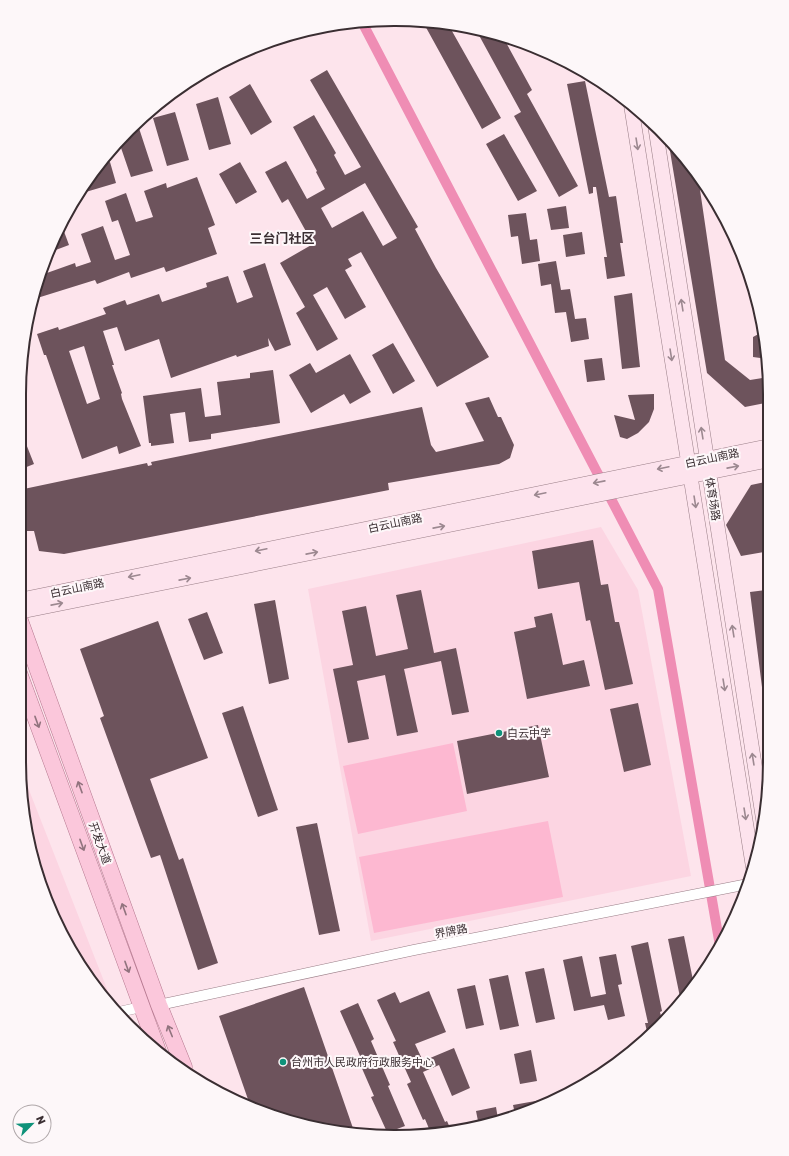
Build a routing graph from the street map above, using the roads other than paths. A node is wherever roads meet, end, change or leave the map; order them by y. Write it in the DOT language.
graph roads {
  1 [pos="632,113"];
  2 [pos="657,136"];
  3 [pos="763,448"];
  4 [pos="763,461"];
  5 [pos="707,466"];
  6 [pos="690,470"];
  7 [pos="581,492"];
  8 [pos="26,599"];
  9 [pos="26,611"];
  10 [pos="26,637"];
  11 [pos="26,692"];
  12 [pos="761,803"];
  13 [pos="751,854"];
  14 [pos="741,885"];
  15 [pos="160,1006"];
  16 [pos="142,1007"];
  17 [pos="124,1011"];
  18 [pos="154,1041"];
  19 [pos="182,1063"];
  1 -- 6 [label="main road, 体育场路, one-way"];
  5 -- 2 [label="main road, 体育场路, one-way"];
  3 -- 5 [label="main road, 白云山南路"];
  5 -- 4 [label="main road, 白云山南路, one-way"];
  5 -- 6 [label="main road, 白云山南路"];
  12 -- 5 [label="main road, 体育场路, one-way"];
  6 -- 7 [label="main road, 白云山南路"];
  6 -- 13 [label="main road, 体育场路, one-way"];
  7 -- 8 [label="main road, 白云山南路, one-way"];
  9 -- 7 [label="main road, 白云山南路, one-way"];
  15 -- 10 [label="main road, 开发大道, one-way"];
  11 -- 16 [label="main road, 开发大道, one-way"];
  14 -- 15 [label="street, 界牌路"];
  19 -- 15 [label="main road, 开发大道, one-way"];
  16 -- 17 [label="street"];
  16 -- 18 [label="main road, 开发大道"];
}
